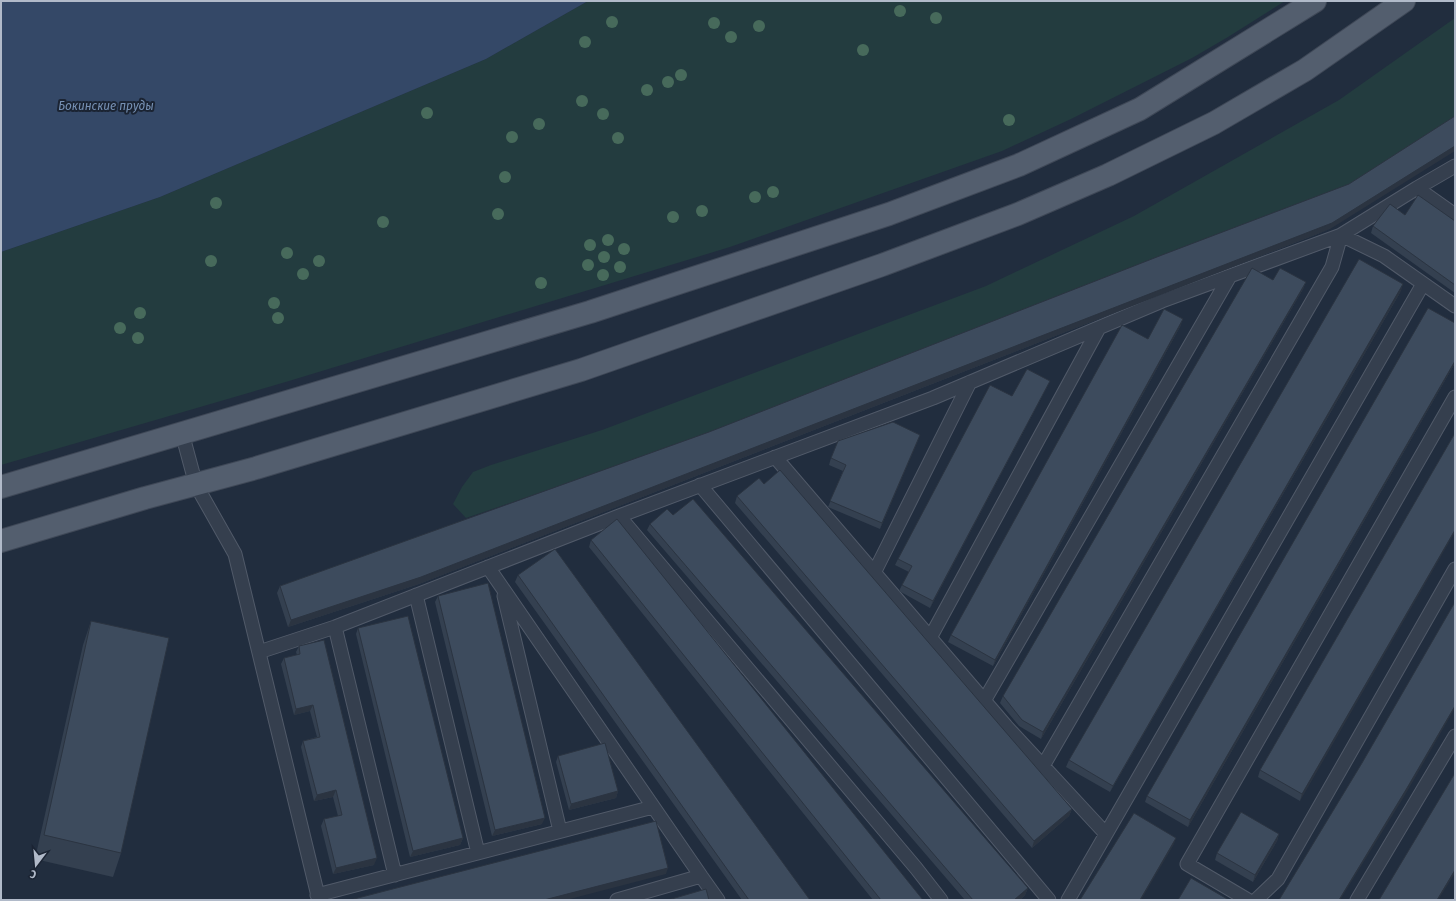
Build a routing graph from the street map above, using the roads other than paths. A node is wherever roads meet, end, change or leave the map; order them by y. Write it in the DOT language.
graph roads {
  1 [pos="1315,1"];
  2 [pos="1404,1"];
  3 [pos="1455,166"];
  4 [pos="1417,188"];
  5 [pos="1455,215"];
  6 [pos="1341,235"];
  7 [pos="1230,276"];
  8 [pos="1423,284"];
  9 [pos="1455,306"];
  10 [pos="1098,328"];
  11 [pos="970,382"];
  12 [pos="1455,397"];
  13 [pos="182,433"];
  14 [pos="775,457"];
  15 [pos="196,484"];
  16 [pos="700,486"];
  17 [pos="1,487"];
  18 [pos="619,516"];
  19 [pos="1,541"];
  20 [pos="488,567"];
  21 [pos="1455,569"];
  22 [pos="874,572"];
  23 [pos="502,588"];
  24 [pos="416,595"];
  25 [pos="335,627"];
  26 [pos="930,638"];
  27 [pos="259,652"];
  28 [pos="984,701"];
  29 [pos="1455,736"];
  30 [pos="1043,766"];
  31 [pos="653,807"];
  32 [pos="560,831"];
  33 [pos="1106,834"];
  34 [pos="478,853"];
  35 [pos="395,875"];
  36 [pos="702,876"];
  37 [pos="318,897"];
  38 [pos="617,900"];
  39 [pos="718,900"];
  40 [pos="941,900"];
  41 [pos="1049,900"];
  42 [pos="1068,900"];
  43 [pos="1248,900"];
  44 [pos="1256,900"];
  45 [pos="1357,900"];
  1 -- 13 [label="main road"];
  2 -- 15 [label="main road"];
  3 -- 4 [label="lane"];
  4 -- 5 [label="lane"];
  4 -- 6 [label="lane"];
  6 -- 7 [label="lane"];
  6 -- 8 [label="lane"];
  6 -- 30 [label="lane"];
  7 -- 10 [label="lane"];
  7 -- 28 [label="lane"];
  8 -- 9 [label="lane"];
  8 -- 33 [label="lane"];
  10 -- 11 [label="lane"];
  10 -- 26 [label="lane"];
  11 -- 14 [label="lane"];
  11 -- 22 [label="lane"];
  12 -- 43 [label="lane"];
  13 -- 15 [label="lane"];
  13 -- 17 [label="main road"];
  14 -- 16 [label="lane"];
  14 -- 22 [label="lane"];
  15 -- 19 [label="main road"];
  15 -- 27 [label="lane"];
  16 -- 18 [label="lane"];
  16 -- 41 [label="lane"];
  18 -- 20 [label="lane"];
  18 -- 40 [label="lane"];
  20 -- 23 [label="lane"];
  20 -- 24 [label="lane"];
  21 -- 44 [label="lane"];
  22 -- 26 [label="lane"];
  23 -- 31 [label="lane"];
  23 -- 32 [label="lane"];
  24 -- 25 [label="lane"];
  24 -- 34 [label="lane"];
  25 -- 27 [label="lane"];
  25 -- 35 [label="lane"];
  26 -- 28 [label="lane"];
  27 -- 37 [label="lane"];
  28 -- 30 [label="lane"];
  29 -- 45 [label="lane"];
  30 -- 33 [label="lane"];
  31 -- 32 [label="lane"];
  31 -- 36 [label="lane"];
  32 -- 34 [label="lane"];
  33 -- 42 [label="lane"];
  34 -- 35 [label="lane"];
  35 -- 37 [label="lane"];
  36 -- 38 [label="lane"];
  36 -- 39 [label="lane"];
}
